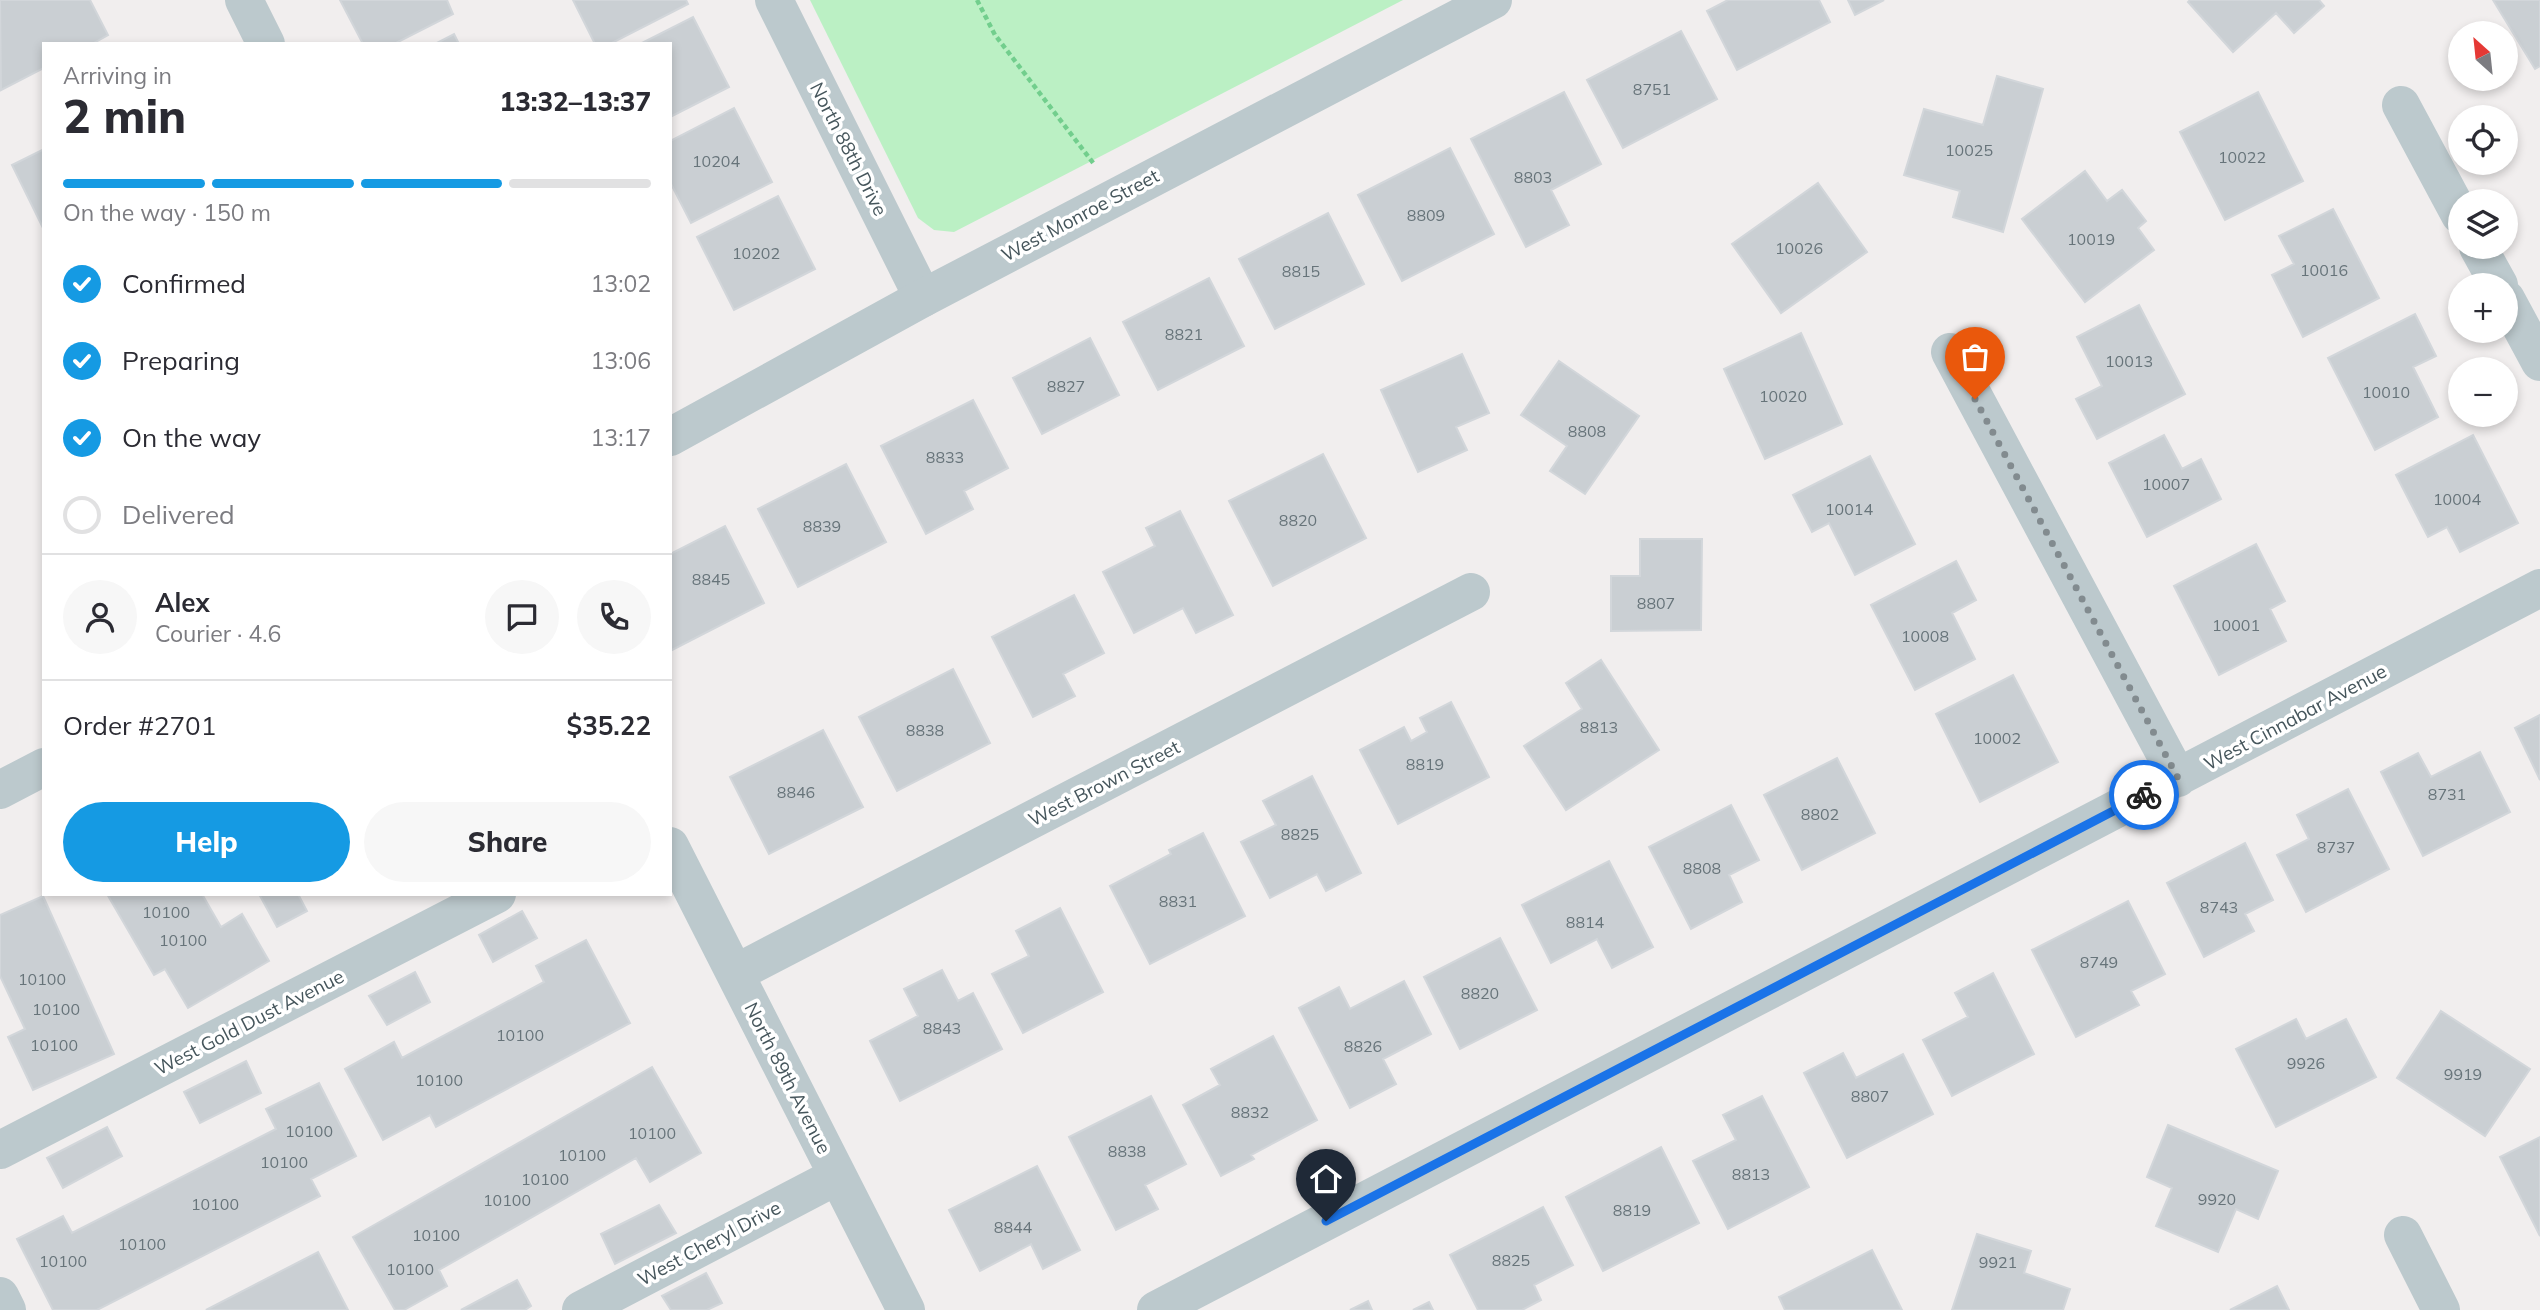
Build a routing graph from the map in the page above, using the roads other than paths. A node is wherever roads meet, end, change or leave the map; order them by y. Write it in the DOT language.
graph roads {
  1 [pos="244,0"];
  2 [pos="774,0"];
  3 [pos="1493,0"];
  4 [pos="265,42"];
  5 [pos="2401,105"];
  6 [pos="2448,193"];
  7 [pos="923,298"];
  8 [pos="2518,321"];
  9 [pos="1950,352"];
  10 [pos="2540,362"];
  11 [pos="672,436"];
  12 [pos="2540,588"];
  13 [pos="1471,592"];
  14 [pos="42,768"];
  15 [pos="2178,778"];
  16 [pos="0,790"];
  17 [pos="672,850"];
  18 [pos="493,896"];
  19 [pos="736,973"];
  20 [pos="0,1150"];
  21 [pos="837,1176"];
  22 [pos="2403,1235"];
  23 [pos="0,1296"];
  24 [pos="7,1310"];
  25 [pos="581,1310"];
  26 [pos="906,1310"];
  27 [pos="1156,1310"];
  28 [pos="2441,1310"];
  1 -- 4 [label="street"];
  2 -- 7 [label="street, North 88th Drive"];
  3 -- 7 [label="street, West Monroe Street"];
  5 -- 6 [label="street"];
  7 -- 11 [label="street, West Monroe Street"];
  8 -- 10 [label="street"];
  9 -- 15 [label="street"];
  12 -- 15 [label="street, West Cinnabar Avenue"];
  13 -- 19 [label="street, West Brown Street"];
  14 -- 16 [label="street"];
  15 -- 27 [label="street, West Cinnabar Avenue"];
  17 -- 19 [label="street, North 89th Avenue"];
  18 -- 20 [label="street, West Gold Dust Avenue"];
  19 -- 21 [label="street, North 89th Avenue"];
  21 -- 25 [label="street, West Cheryl Drive"];
  21 -- 26 [label="street, North 89th Avenue"];
  22 -- 28 [label="street"];
  23 -- 24 [label="street"];
}
